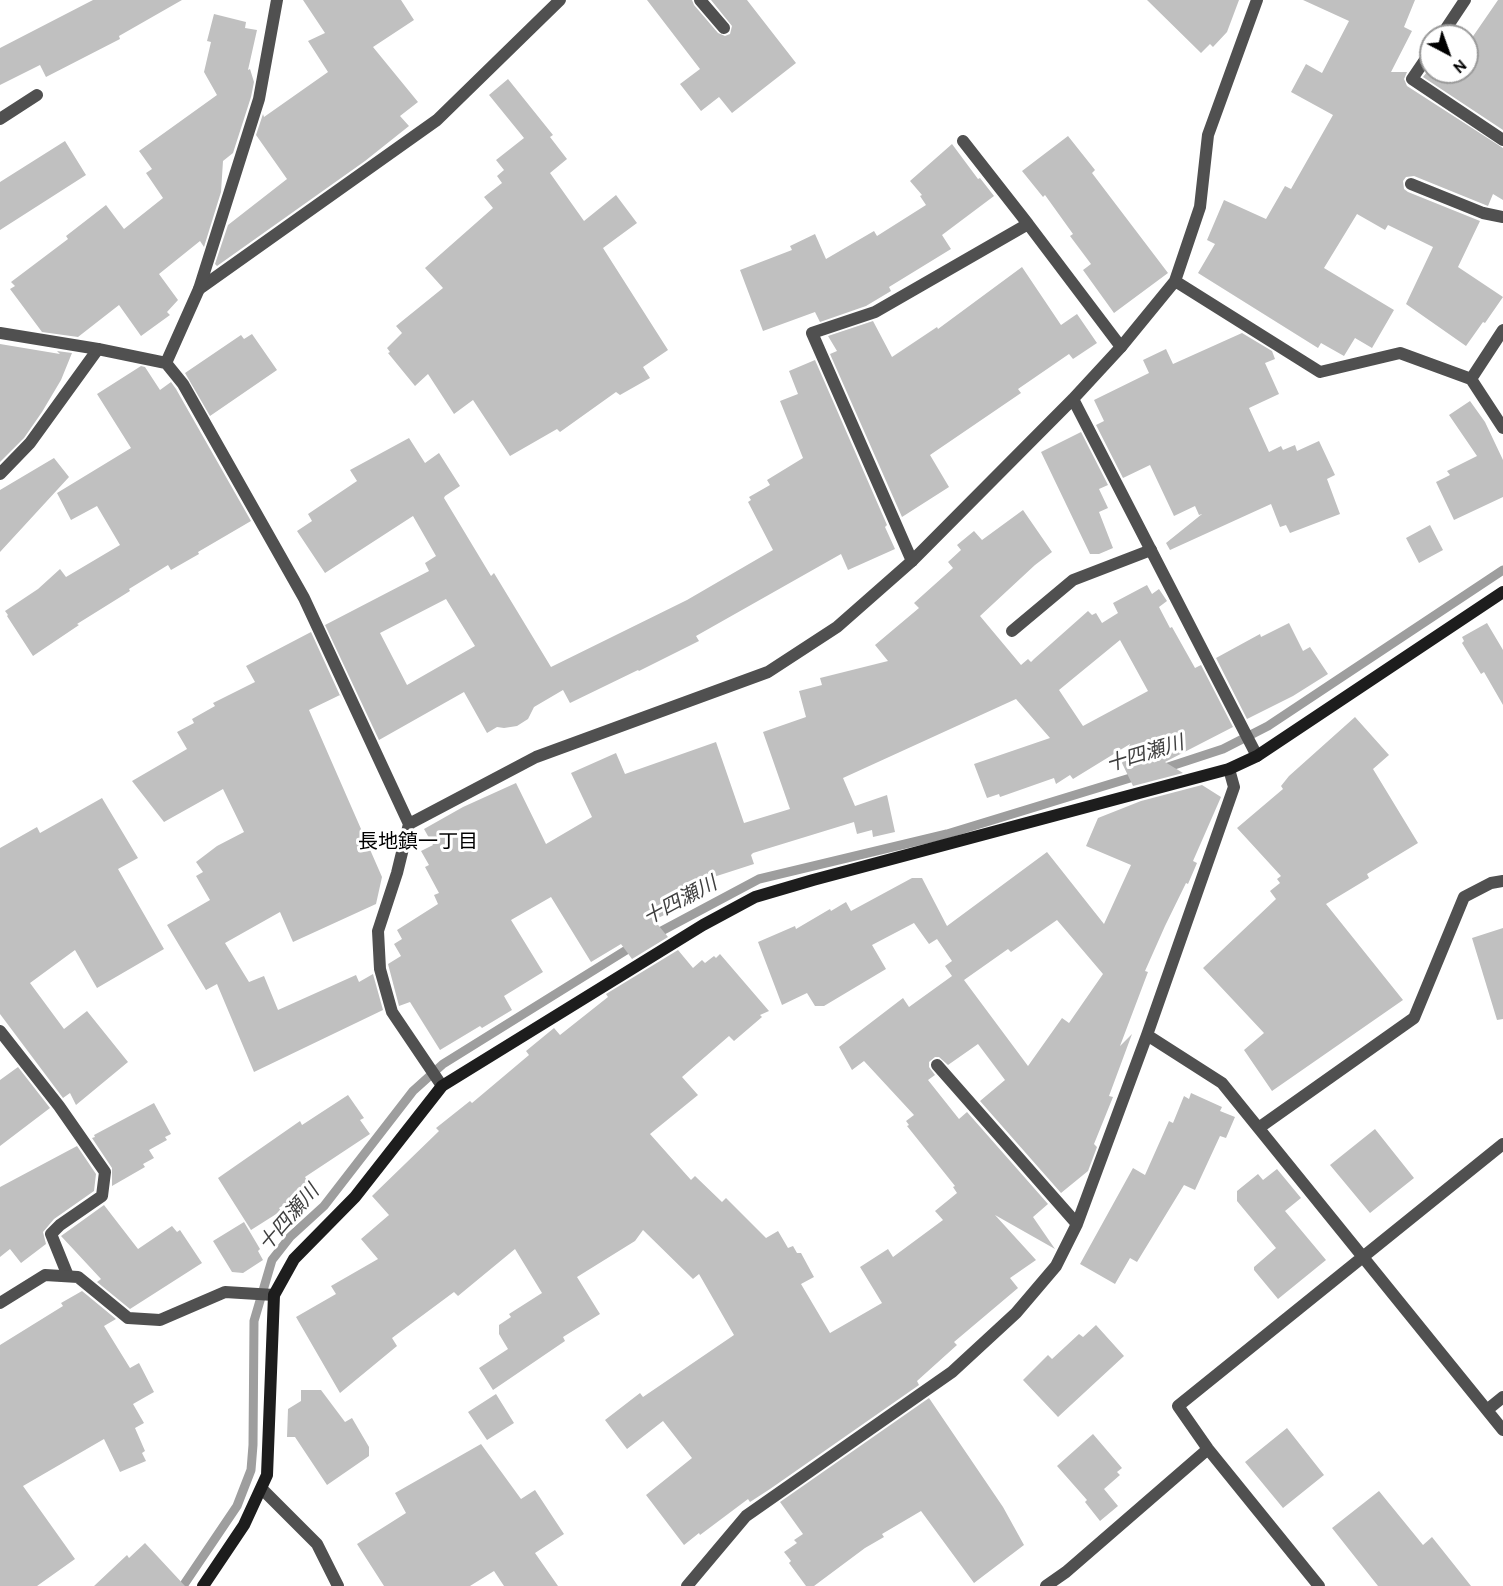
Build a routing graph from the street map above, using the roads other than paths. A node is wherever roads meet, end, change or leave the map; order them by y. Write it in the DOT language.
graph roads {
  1 [pos="278,0"];
  2 [pos="560,0"];
  3 [pos="700,0"];
  4 [pos="1257,0"];
  5 [pos="1465,0"];
  6 [pos="1449,24"];
  7 [pos="724,28"];
  8 [pos="1419,69"];
  9 [pos="1419,84"];
  10 [pos="1419,84"];
  11 [pos="38,94"];
  12 [pos="0,119"];
  13 [pos="1503,140"];
  14 [pos="963,141"];
  15 [pos="1411,184"];
  16 [pos="1503,217"];
  17 [pos="1028,224"];
  18 [pos="1175,281"];
  19 [pos="199,289"];
  20 [pos="1503,330"];
  21 [pos="0,333"];
  22 [pos="1121,347"];
  23 [pos="98,349"];
  24 [pos="166,363"];
  25 [pos="1471,379"];
  26 [pos="1073,399"];
  27 [pos="1503,428"];
  28 [pos="0,474"];
  29 [pos="1151,550"];
  30 [pos="912,561"];
  31 [pos="1503,592"];
  32 [pos="1012,631"];
  33 [pos="1257,756"];
  34 [pos="1229,769"];
  35 [pos="409,824"];
  36 [pos="1503,881"];
  37 [pos="0,1031"];
  38 [pos="1147,1035"];
  39 [pos="937,1065"];
  40 [pos="442,1086"];
  41 [pos="1260,1126"];
  42 [pos="1503,1144"];
  43 [pos="1077,1224"];
  44 [pos="1362,1256"];
  45 [pos="68,1276"];
  46 [pos="274,1295"];
  47 [pos="0,1303"];
  48 [pos="1503,1397"];
  49 [pos="1487,1410"];
  50 [pos="1503,1431"];
  51 [pos="1208,1449"];
  52 [pos="262,1489"];
  53 [pos="203,1586"];
  54 [pos="338,1586"];
  55 [pos="687,1586"];
  56 [pos="1046,1586"];
  57 [pos="1319,1586"];
  1 -- 19 [label="street"];
  2 -- 19 [label="street"];
  3 -- 7 [label="street"];
  4 -- 18 [label="street"];
  5 -- 6 [label="street"];
  8 -- 9 [label="street"];
  10 -- 13 [label="street"];
  11 -- 12 [label="street"];
  14 -- 17 [label="street"];
  15 -- 16 [label="street"];
  17 -- 22 [label="street"];
  17 -- 30 [label="street"];
  18 -- 22 [label="street"];
  18 -- 25 [label="street"];
  19 -- 24 [label="street"];
  20 -- 25 [label="street"];
  21 -- 23 [label="street"];
  22 -- 26 [label="street"];
  23 -- 24 [label="street"];
  23 -- 28 [label="street"];
  24 -- 35 [label="street"];
  25 -- 27 [label="street"];
  26 -- 29 [label="street"];
  26 -- 30 [label="street"];
  29 -- 32 [label="street"];
  29 -- 33 [label="street"];
  30 -- 35 [label="street"];
  31 -- 33 [label="street"];
  33 -- 34 [label="street"];
  34 -- 38 [label="street"];
  34 -- 40 [label="street"];
  35 -- 40 [label="street"];
  36 -- 41 [label="street"];
  37 -- 45 [label="street"];
  38 -- 41 [label="street"];
  38 -- 43 [label="street"];
  39 -- 43 [label="street"];
  40 -- 46 [label="street"];
  41 -- 44 [label="street"];
  42 -- 44 [label="street"];
  43 -- 55 [label="street"];
  44 -- 49 [label="street"];
  44 -- 51 [label="street"];
  45 -- 46 [label="street"];
  45 -- 47 [label="street"];
  46 -- 52 [label="street"];
  48 -- 49 [label="street"];
  49 -- 50 [label="street"];
  51 -- 56 [label="street"];
  51 -- 57 [label="street"];
  52 -- 53 [label="street"];
  52 -- 54 [label="street"];
}
